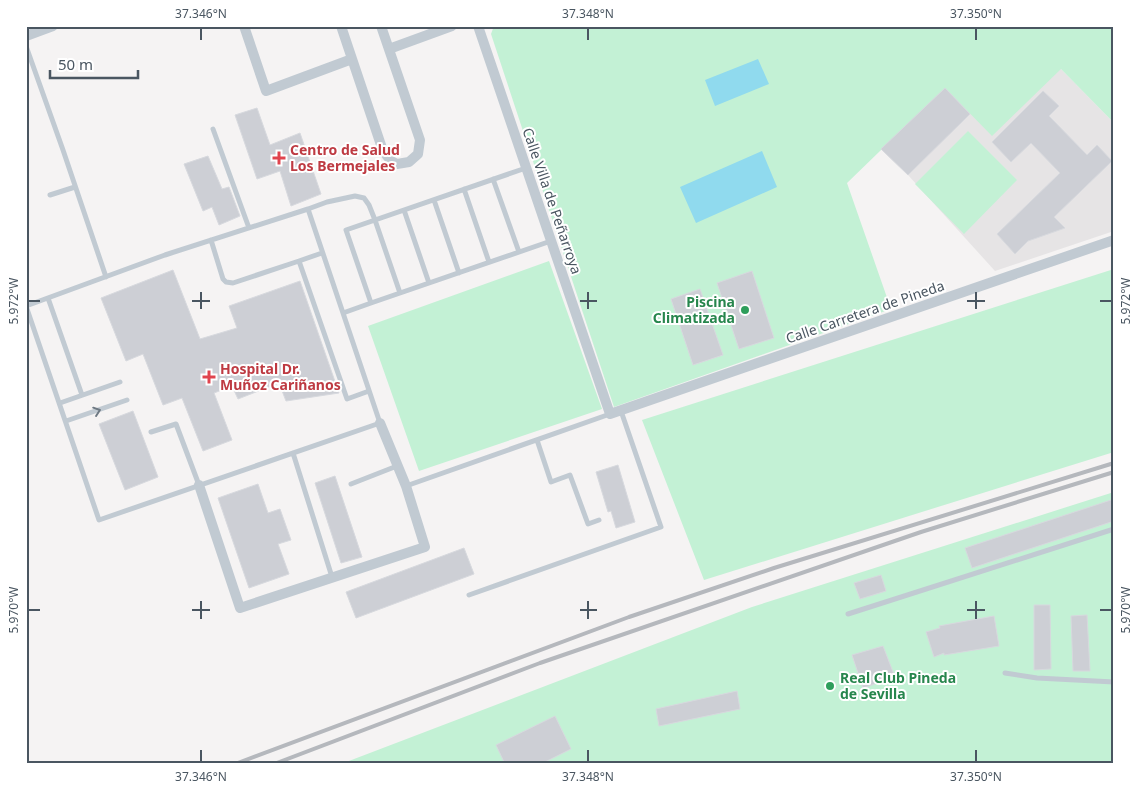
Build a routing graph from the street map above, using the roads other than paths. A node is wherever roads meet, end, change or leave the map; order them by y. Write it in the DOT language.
graph roads {
  1 [pos="53,26"];
  2 [pos="244,26"];
  3 [pos="341,26"];
  4 [pos="381,26"];
  5 [pos="452,26"];
  6 [pos="478,26"];
  7 [pos="26,36"];
  8 [pos="26,46"];
  9 [pos="389,49"];
  10 [pos="352,59"];
  11 [pos="213,129"];
  12 [pos="526,168"];
  13 [pos="493,179"];
  14 [pos="75,187"];
  15 [pos="464,189"];
  16 [pos="50,195"];
  17 [pos="434,200"];
  18 [pos="308,210"];
  19 [pos="404,210"];
  20 [pos="375,220"];
  21 [pos="250,228"];
  22 [pos="211,240"];
  23 [pos="551,240"];
  24 [pos="1114,240"];
  25 [pos="518,252"];
  26 [pos="322,253"];
  27 [pos="299,261"];
  28 [pos="489,262"];
  29 [pos="459,272"];
  30 [pos="106,277"];
  31 [pos="429,283"];
  32 [pos="400,293"];
  33 [pos="48,298"];
  34 [pos="371,303"];
  35 [pos="343,313"];
  36 [pos="120,382"];
  37 [pos="369,392"];
  38 [pos="82,395"];
  39 [pos="127,400"];
  40 [pos="60,403"];
  41 [pos="622,410"];
  42 [pos="610,414"];
  43 [pos="66,422"];
  44 [pos="380,424"];
  45 [pos="152,432"];
  46 [pos="536,440"];
  47 [pos="293,453"];
  48 [pos="398,466"];
  49 [pos="351,484"];
  50 [pos="199,486"];
  51 [pos="406,486"];
  52 [pos="599,520"];
  53 [pos="1114,529"];
  54 [pos="332,577"];
  55 [pos="469,595"];
  56 [pos="848,614"];
  57 [pos="1006,673"];
  58 [pos="1114,682"];
  1 -- 7 [label="street"];
  2 -- 10 [label="street"];
  3 -- 10 [label="street"];
  4 -- 9 [label="street"];
  5 -- 9 [label="street"];
  6 -- 12 [label="street, Calle Villa de Peñarroya"];
  8 -- 14 [label="lane"];
  9 -- 10 [label="street"];
  11 -- 21 [label="lane"];
  12 -- 13 [label="lane"];
  12 -- 23 [label="street, Calle Villa de Peñarroya"];
  13 -- 15 [label="lane"];
  13 -- 25 [label="lane"];
  14 -- 16 [label="lane"];
  14 -- 30 [label="lane"];
  15 -- 17 [label="lane"];
  15 -- 28 [label="lane"];
  17 -- 19 [label="lane"];
  17 -- 29 [label="lane"];
  18 -- 20 [label="lane"];
  18 -- 21 [label="lane"];
  18 -- 26 [label="lane"];
  19 -- 20 [label="lane"];
  19 -- 31 [label="lane"];
  20 -- 32 [label="lane"];
  20 -- 34 [label="lane"];
  21 -- 22 [label="lane"];
  22 -- 27 [label="lane"];
  22 -- 30 [label="lane"];
  23 -- 25 [label="lane"];
  23 -- 42 [label="street, Calle Villa de Peñarroya"];
  24 -- 41 [label="street, Calle Carretera de Pineda"];
  25 -- 28 [label="lane"];
  26 -- 27 [label="lane"];
  26 -- 35 [label="lane"];
  27 -- 37 [label="lane"];
  28 -- 29 [label="lane"];
  29 -- 31 [label="lane"];
  30 -- 33 [label="lane"];
  31 -- 32 [label="lane"];
  32 -- 34 [label="lane"];
  33 -- 38 [label="lane"];
  33 -- 40 [label="lane"];
  34 -- 35 [label="lane"];
  35 -- 37 [label="lane"];
  36 -- 38 [label="lane"];
  37 -- 44 [label="lane"];
  38 -- 40 [label="lane"];
  43 -- 39 [label="lane, one-way"];
  40 -- 43 [label="lane"];
  41 -- 42 [label="street, Calle Carretera de Pineda"];
  41 -- 55 [label="lane"];
  42 -- 46 [label="lane"];
  43 -- 50 [label="lane"];
  44 -- 47 [label="lane"];
  44 -- 48 [label="street"];
  45 -- 50 [label="lane"];
  46 -- 51 [label="lane"];
  46 -- 52 [label="lane"];
  47 -- 50 [label="lane"];
  47 -- 54 [label="lane"];
  48 -- 49 [label="lane"];
  48 -- 51 [label="street"];
  50 -- 54 [label="street"];
  51 -- 54 [label="street"];
  53 -- 56 [label="lane"];
  57 -- 58 [label="lane"];
}
